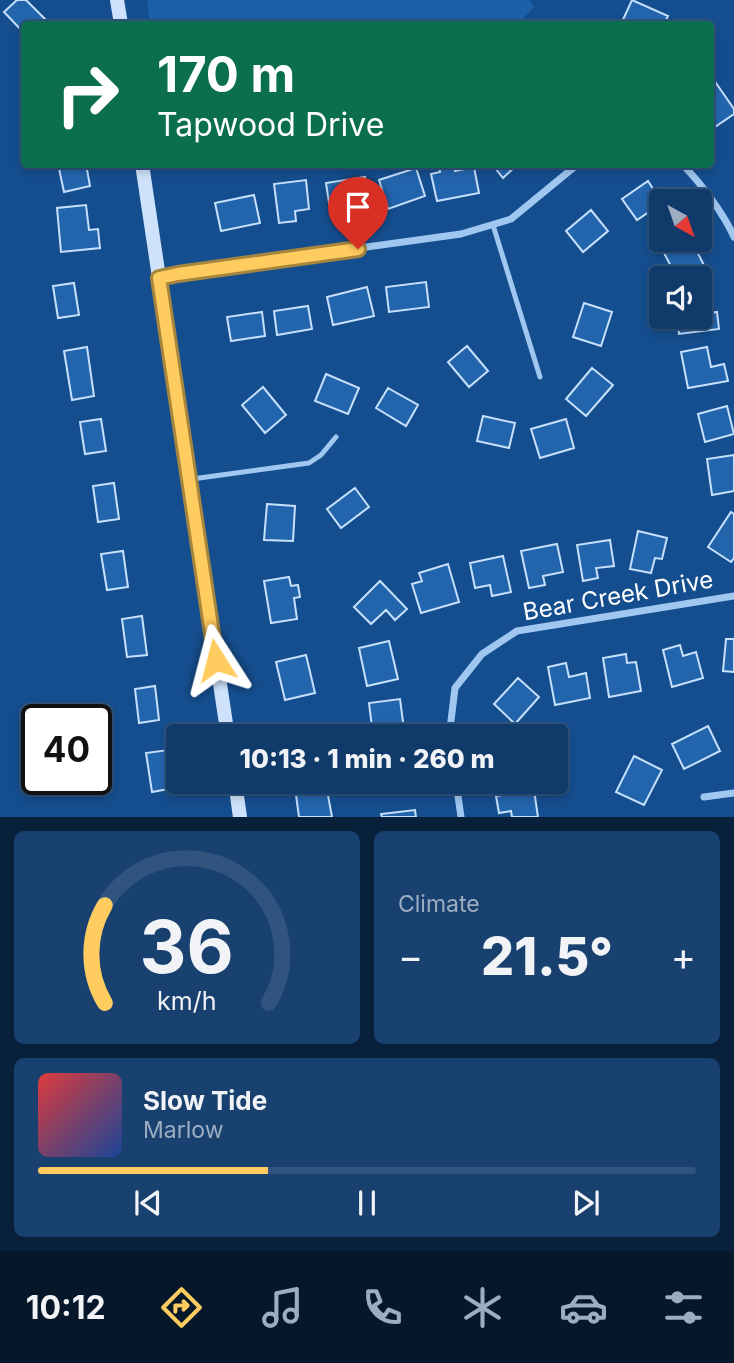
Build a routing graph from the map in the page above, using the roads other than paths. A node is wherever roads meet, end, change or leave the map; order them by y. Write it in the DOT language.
graph roads {
  1 [pos="117,0"];
  2 [pos="120,21"];
  3 [pos="143,168"];
  4 [pos="574,168"];
  5 [pos="686,168"];
  6 [pos="493,225"];
  7 [pos="734,237"];
  8 [pos="159,278"];
  9 [pos="540,377"];
  10 [pos="336,437"];
  11 [pos="189,479"];
  12 [pos="734,596"];
  13 [pos="226,724"];
  14 [pos="451,724"];
  15 [pos="734,793"];
  16 [pos="237,794"];
  17 [pos="458,794"];
  18 [pos="704,797"];
  19 [pos="240,817"];
  20 [pos="461,817"];
  1 -- 2 [label="street"];
  3 -- 8 [label="street"];
  4 -- 6 [label="street"];
  5 -- 7 [label="street"];
  6 -- 8 [label="street"];
  6 -- 9 [label="lane"];
  8 -- 11 [label="street"];
  10 -- 11 [label="lane"];
  11 -- 13 [label="street"];
  12 -- 14 [label="street, Bear Creek Drive"];
  15 -- 18 [label="street"];
  16 -- 19 [label="street"];
  17 -- 20 [label="street"];
}
